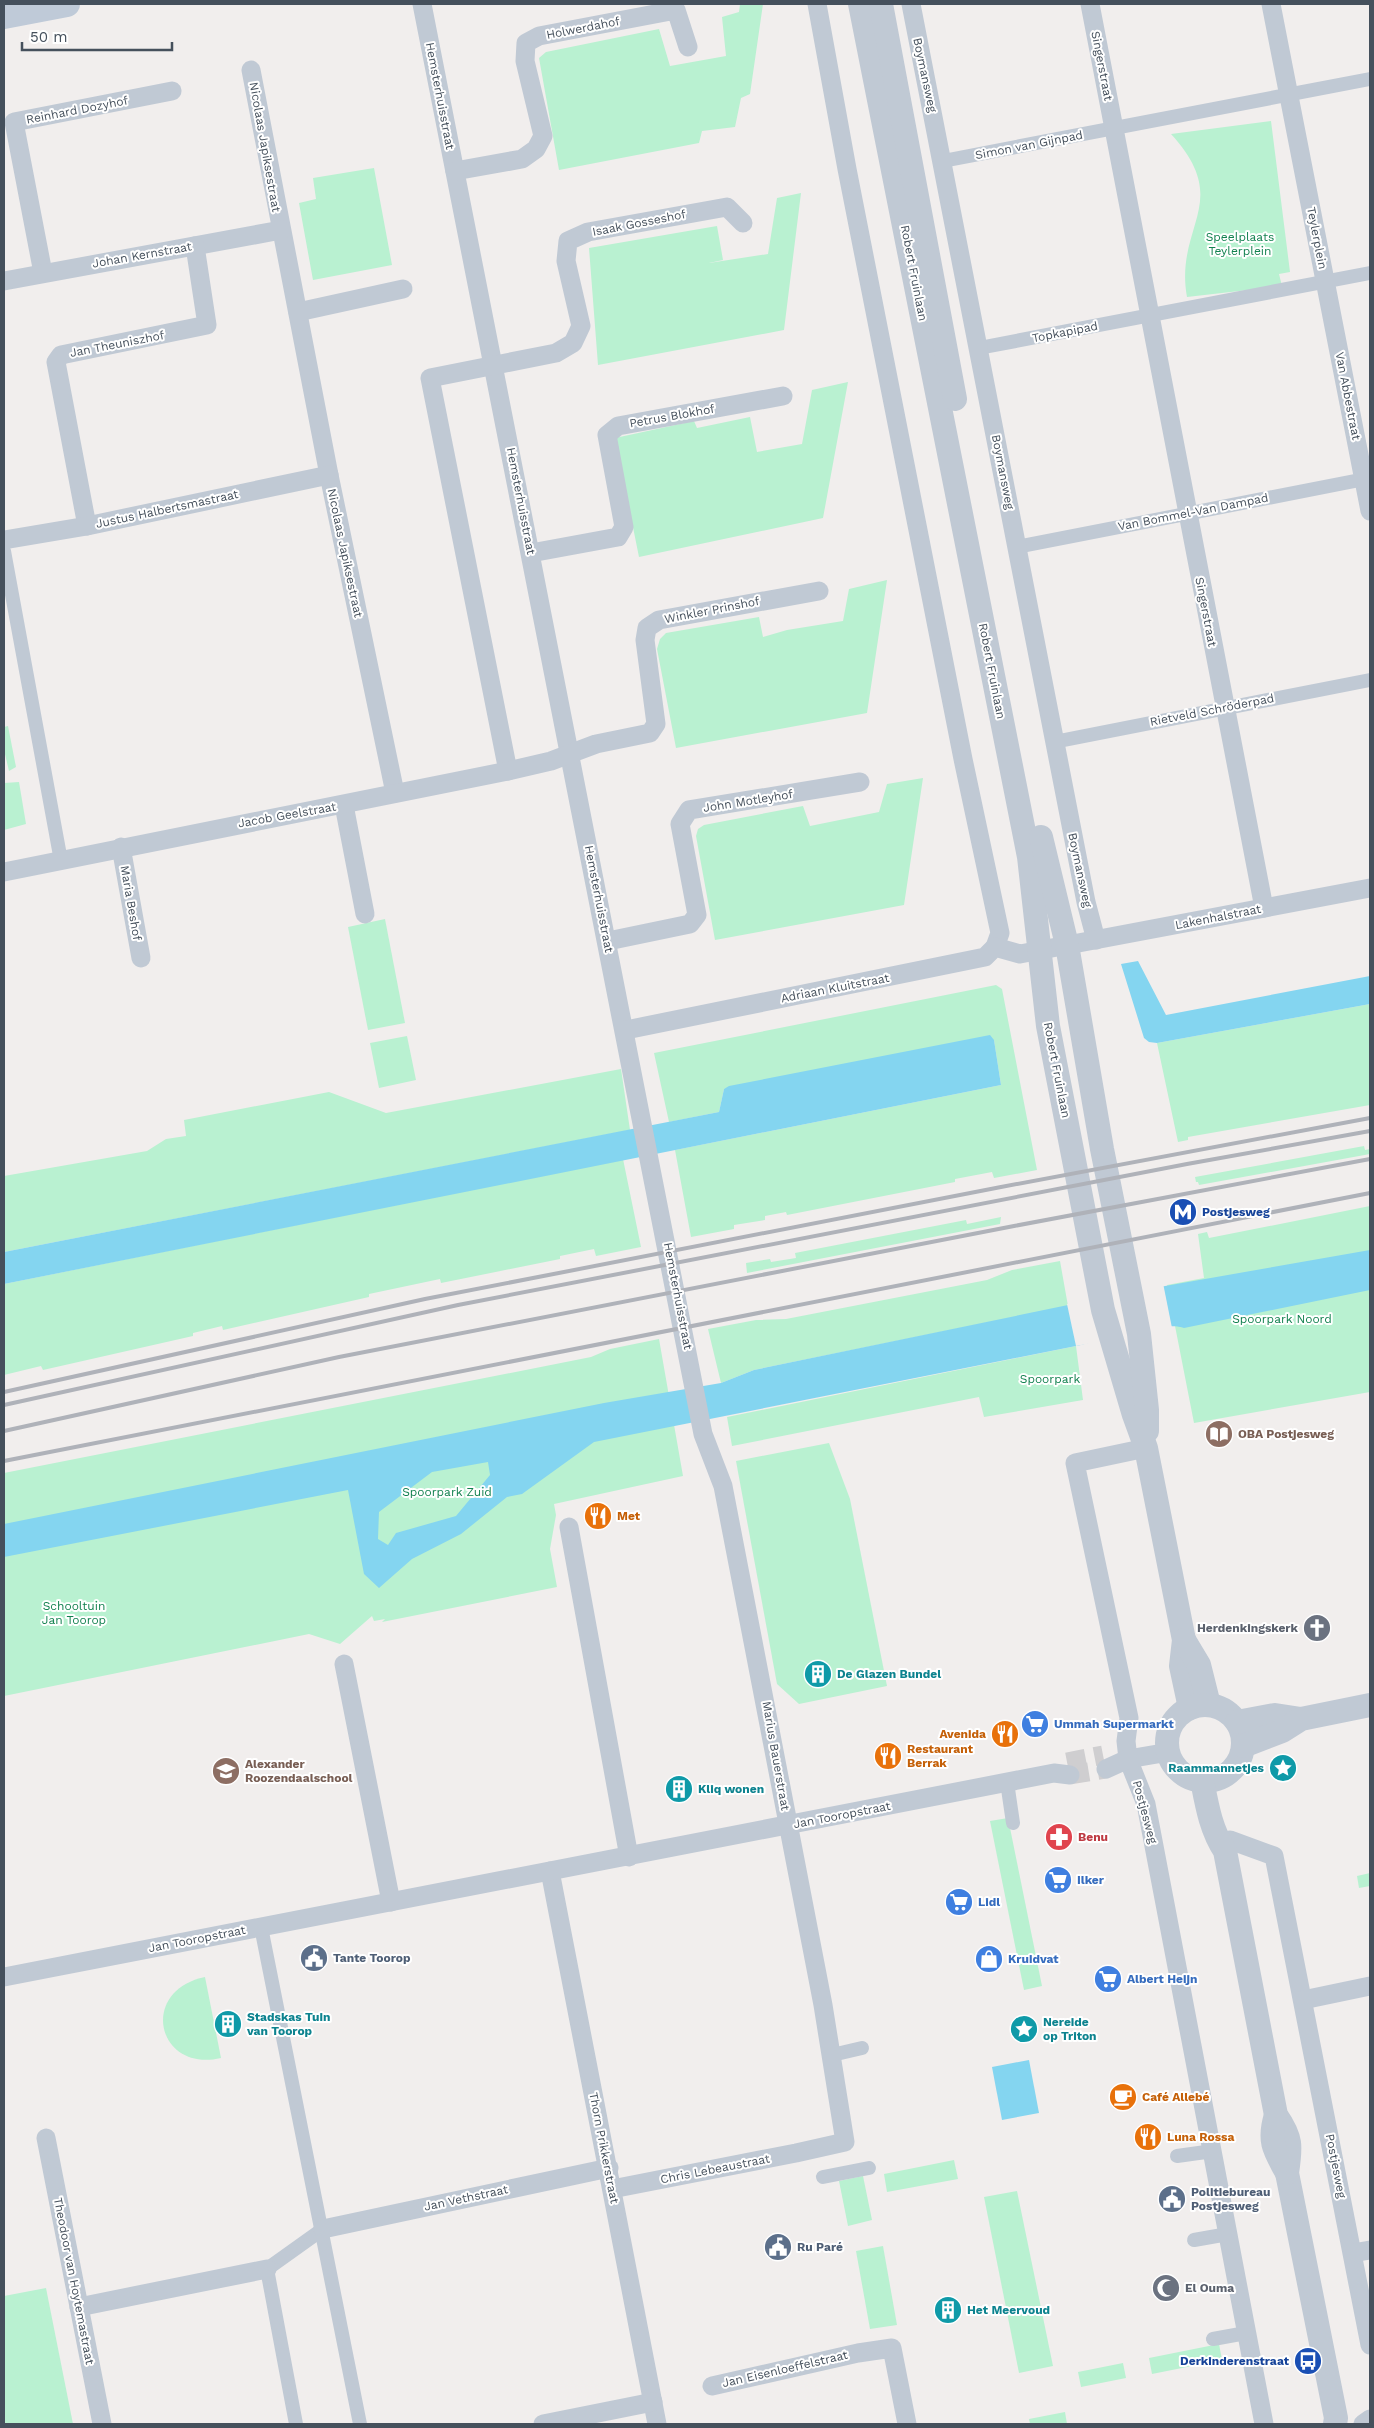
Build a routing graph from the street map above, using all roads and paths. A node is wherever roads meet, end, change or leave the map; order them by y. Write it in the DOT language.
graph roads {
  1 [pos="67,4"];
  2 [pos="422,4"];
  3 [pos="816,4"];
  4 [pos="860,4"];
  5 [pos="881,4"];
  6 [pos="911,4"];
  7 [pos="1090,4"];
  8 [pos="1271,4"];
  9 [pos="4,16"];
  10 [pos="688,47"];
  11 [pos="251,70"];
  12 [pos="1370,79"];
  13 [pos="172,91"];
  14 [pos="1289,96"];
  15 [pos="1114,129"];
  16 [pos="943,161"];
  17 [pos="455,171"];
  18 [pos="743,223"];
  19 [pos="280,230"];
  20 [pos="195,246"];
  21 [pos="43,273"];
  22 [pos="1370,273"];
  23 [pos="4,281"];
  24 [pos="1326,282"];
  25 [pos="404,289"];
  26 [pos="298,312"];
  27 [pos="1150,315"];
  28 [pos="979,348"];
  29 [pos="493,364"];
  30 [pos="783,396"];
  31 [pos="329,475"];
  32 [pos="1367,478"];
  33 [pos="1370,511"];
  34 [pos="1187,514"];
  35 [pos="87,526"];
  36 [pos="4,540"];
  37 [pos="1016,547"];
  38 [pos="4,551"];
  39 [pos="531,553"];
  40 [pos="819,591"];
  41 [pos="1370,680"];
  42 [pos="1225,708"];
  43 [pos="1054,742"];
  44 [pos="570,754"];
  45 [pos="508,771"];
  46 [pos="860,782"];
  47 [pos="395,794"];
  48 [pos="344,805"];
  49 [pos="120,848"];
  50 [pos="61,861"];
  51 [pos="4,872"];
  52 [pos="1370,888"];
  53 [pos="1264,908"];
  54 [pos="365,914"];
  55 [pos="608,940"];
  56 [pos="1096,940"];
  57 [pos="1067,944"];
  58 [pos="995,947"];
  59 [pos="1040,950"];
  60 [pos="141,958"];
  61 [pos="626,1030"];
  62 [pos="704,1434"];
  63 [pos="1146,1448"];
  64 [pos="569,1527"];
  65 [pos="344,1664"];
  66 [pos="1370,1705"];
  67 [pos="1199,1706"];
  68 [pos="1301,1720"];
  69 [pos="1237,1722"];
  70 [pos="1243,1746"];
  71 [pos="1168,1752"];
  72 [pos="1128,1759"];
  73 [pos="1104,1762"];
  74 [pos="1064,1770"];
  75 [pos="1211,1779"];
  76 [pos="1007,1782"];
  77 [pos="1014,1823"];
  78 [pos="788,1825"];
  79 [pos="1228,1846"];
  80 [pos="629,1857"];
  81 [pos="550,1871"];
  82 [pos="391,1902"];
  83 [pos="261,1927"];
  84 [pos="4,1977"];
  85 [pos="1370,1986"];
  86 [pos="1303,2000"];
  87 [pos="862,2048"];
  88 [pos="832,2055"];
  89 [pos="46,2138"];
  90 [pos="817,2148"];
  91 [pos="1213,2151"];
  92 [pos="1177,2156"];
  93 [pos="609,2168"];
  94 [pos="869,2168"];
  95 [pos="823,2177"];
  96 [pos="612,2188"];
  97 [pos="322,2228"];
  98 [pos="1228,2234"];
  99 [pos="1194,2240"];
  100 [pos="1362,2251"];
  101 [pos="266,2269"];
  102 [pos="79,2307"];
  103 [pos="1246,2333"];
  104 [pos="1213,2340"];
  105 [pos="1370,2346"];
  106 [pos="712,2386"];
  107 [pos="652,2402"];
  108 [pos="1370,2419"];
  109 [pos="1337,2422"];
  110 [pos="102,2424"];
  111 [pos="296,2424"];
  112 [pos="360,2424"];
  113 [pos="543,2424"];
  114 [pos="657,2424"];
  115 [pos="907,2424"];
  116 [pos="1264,2424"];
  117 [pos="1362,2424"];
  1 -- 9 [label="main road"];
  2 -- 17 [label="street, Hemsterhuisstraat"];
  3 -- 58 [label="street"];
  4 -- 59 [label="street, Robert Fruinlaan"];
  5 -- 57 [label="street, Robert Fruinlaan"];
  6 -- 16 [label="street, Boymansweg"];
  7 -- 15 [label="street, Singerstraat"];
  8 -- 14 [label="street"];
  10 -- 17 [label="street, Holwerdahof"];
  11 -- 19 [label="street, Nicolaas Japiksestraat"];
  12 -- 14 [label="street"];
  13 -- 21 [label="street, Reinhard Dozyhof"];
  14 -- 15 [label="street"];
  14 -- 24 [label="street, Teylerplein"];
  15 -- 16 [label="street, Simon van Gijnpad"];
  15 -- 27 [label="street"];
  16 -- 28 [label="street, Boymansweg"];
  17 -- 29 [label="street, Hemsterhuisstraat"];
  18 -- 29 [label="street, Isaak Gosseshof"];
  19 -- 20 [label="street, Johan Kernstraat"];
  19 -- 26 [label="street, Nicolaas Japiksestraat"];
  20 -- 21 [label="street, Johan Kernstraat"];
  20 -- 35 [label="street, Jan Theuniszhof"];
  21 -- 23 [label="street, Johan Kernstraat"];
  22 -- 24 [label="street"];
  24 -- 27 [label="street, Teylerplein"];
  24 -- 32 [label="street, Van Abbestraat"];
  25 -- 26 [label="street"];
  26 -- 31 [label="street, Nicolaas Japiksestraat"];
  27 -- 28 [label="street, Topkapipad"];
  27 -- 34 [label="street, Singerstraat"];
  28 -- 37 [label="street, Boymansweg"];
  29 -- 39 [label="street, Hemsterhuisstraat"];
  29 -- 45 [label="street"];
  30 -- 39 [label="street, Petrus Blokhof"];
  31 -- 35 [label="street, Justus Halbertsmastraat"];
  31 -- 47 [label="street, Nicolaas Japiksestraat"];
  32 -- 33 [label="street, Van Abbestraat"];
  32 -- 34 [label="street, Van Bommel-Van Dampad"];
  34 -- 37 [label="street, Van Bommel-Van Dampad"];
  34 -- 42 [label="street, Singerstraat"];
  35 -- 36 [label="street, Justus Halbertsmastraat"];
  37 -- 43 [label="street, Boymansweg"];
  38 -- 50 [label="street"];
  39 -- 44 [label="street, Hemsterhuisstraat"];
  40 -- 44 [label="street, Winkler Prinshof"];
  41 -- 42 [label="street, Rietveld Schröderpad"];
  42 -- 43 [label="street, Rietveld Schröderpad"];
  42 -- 53 [label="street, Singerstraat"];
  43 -- 56 [label="street, Boymansweg"];
  44 -- 45 [label="street, Jacob Geelstraat"];
  44 -- 55 [label="street, Hemsterhuisstraat"];
  45 -- 47 [label="street, Jacob Geelstraat"];
  46 -- 55 [label="street, John Motleyhof"];
  47 -- 48 [label="street, Jacob Geelstraat"];
  48 -- 49 [label="street, Jacob Geelstraat"];
  48 -- 54 [label="street"];
  49 -- 50 [label="street, Jacob Geelstraat"];
  49 -- 60 [label="street, Maria Beshof"];
  50 -- 51 [label="street, Jacob Geelstraat"];
  52 -- 53 [label="street, Lakenhalstraat"];
  53 -- 56 [label="street, Lakenhalstraat"];
  55 -- 61 [label="street, Hemsterhuisstraat"];
  56 -- 57 [label="street, Lakenhalstraat"];
  57 -- 59 [label="street, Lakenhalstraat"];
  57 -- 63 [label="street, Robert Fruinlaan"];
  58 -- 59 [label="street"];
  58 -- 61 [label="street, Adriaan Kluitstraat"];
  59 -- 63 [label="street, Robert Fruinlaan"];
  61 -- 62 [label="street, Hemsterhuisstraat"];
  62 -- 78 [label="street, Marius Bauerstraat"];
  63 -- 67 [label="street"];
  63 -- 72 [label="street, Postjesweg"];
  64 -- 80 [label="street"];
  65 -- 82 [label="street"];
  66 -- 68 [label="street"];
  67 -- 69 [label="street"];
  67 -- 71 [label="street"];
  68 -- 69 [label="street"];
  68 -- 70 [label="street"];
  69 -- 70 [label="street"];
  70 -- 75 [label="street"];
  71 -- 72 [label="street"];
  71 -- 75 [label="street"];
  72 -- 73 [label="street"];
  72 -- 91 [label="street, Postjesweg"];
  74 -- 76 [label="street, Jan Tooropstraat"];
  75 -- 79 [label="street"];
  76 -- 77 [label="street"];
  76 -- 78 [label="street, Jan Tooropstraat"];
  78 -- 80 [label="street, Jan Tooropstraat"];
  78 -- 88 [label="street, Marius Bauerstraat"];
  79 -- 86 [label="street, Postjesweg"];
  79 -- 109 [label="street"];
  80 -- 81 [label="street, Jan Tooropstraat"];
  81 -- 82 [label="street, Jan Tooropstraat"];
  81 -- 93 [label="street, Thorn Prikkerstraat"];
  82 -- 83 [label="street, Jan Tooropstraat"];
  83 -- 84 [label="street, Jan Tooropstraat"];
  83 -- 97 [label="street"];
  85 -- 86 [label="street"];
  86 -- 100 [label="street, Postjesweg"];
  87 -- 88 [label="street"];
  88 -- 90 [label="street, Marius Bauerstraat"];
  89 -- 102 [label="street, Theodoor van Hoytemastraat"];
  90 -- 96 [label="street, Chris Lebeaustraat"];
  91 -- 92 [label="street"];
  91 -- 98 [label="street, Postjesweg"];
  93 -- 96 [label="street, Thorn Prikkerstraat"];
  93 -- 97 [label="street, Jan Vethstraat"];
  94 -- 95 [label="street"];
  96 -- 107 [label="street, Thorn Prikkerstraat"];
  97 -- 101 [label="street"];
  97 -- 112 [label="street"];
  98 -- 99 [label="street"];
  98 -- 103 [label="street, Postjesweg"];
  100 -- 105 [label="street, Postjesweg"];
  101 -- 102 [label="street"];
  101 -- 111 [label="street"];
  102 -- 110 [label="street, Theodoor van Hoytemastraat"];
  103 -- 104 [label="street"];
  103 -- 116 [label="street, Postjesweg"];
  106 -- 115 [label="street, Jan Eisenloeffelstraat"];
  107 -- 113 [label="street"];
  107 -- 114 [label="street, Thorn Prikkerstraat"];
  108 -- 117 [label="street"];
}
